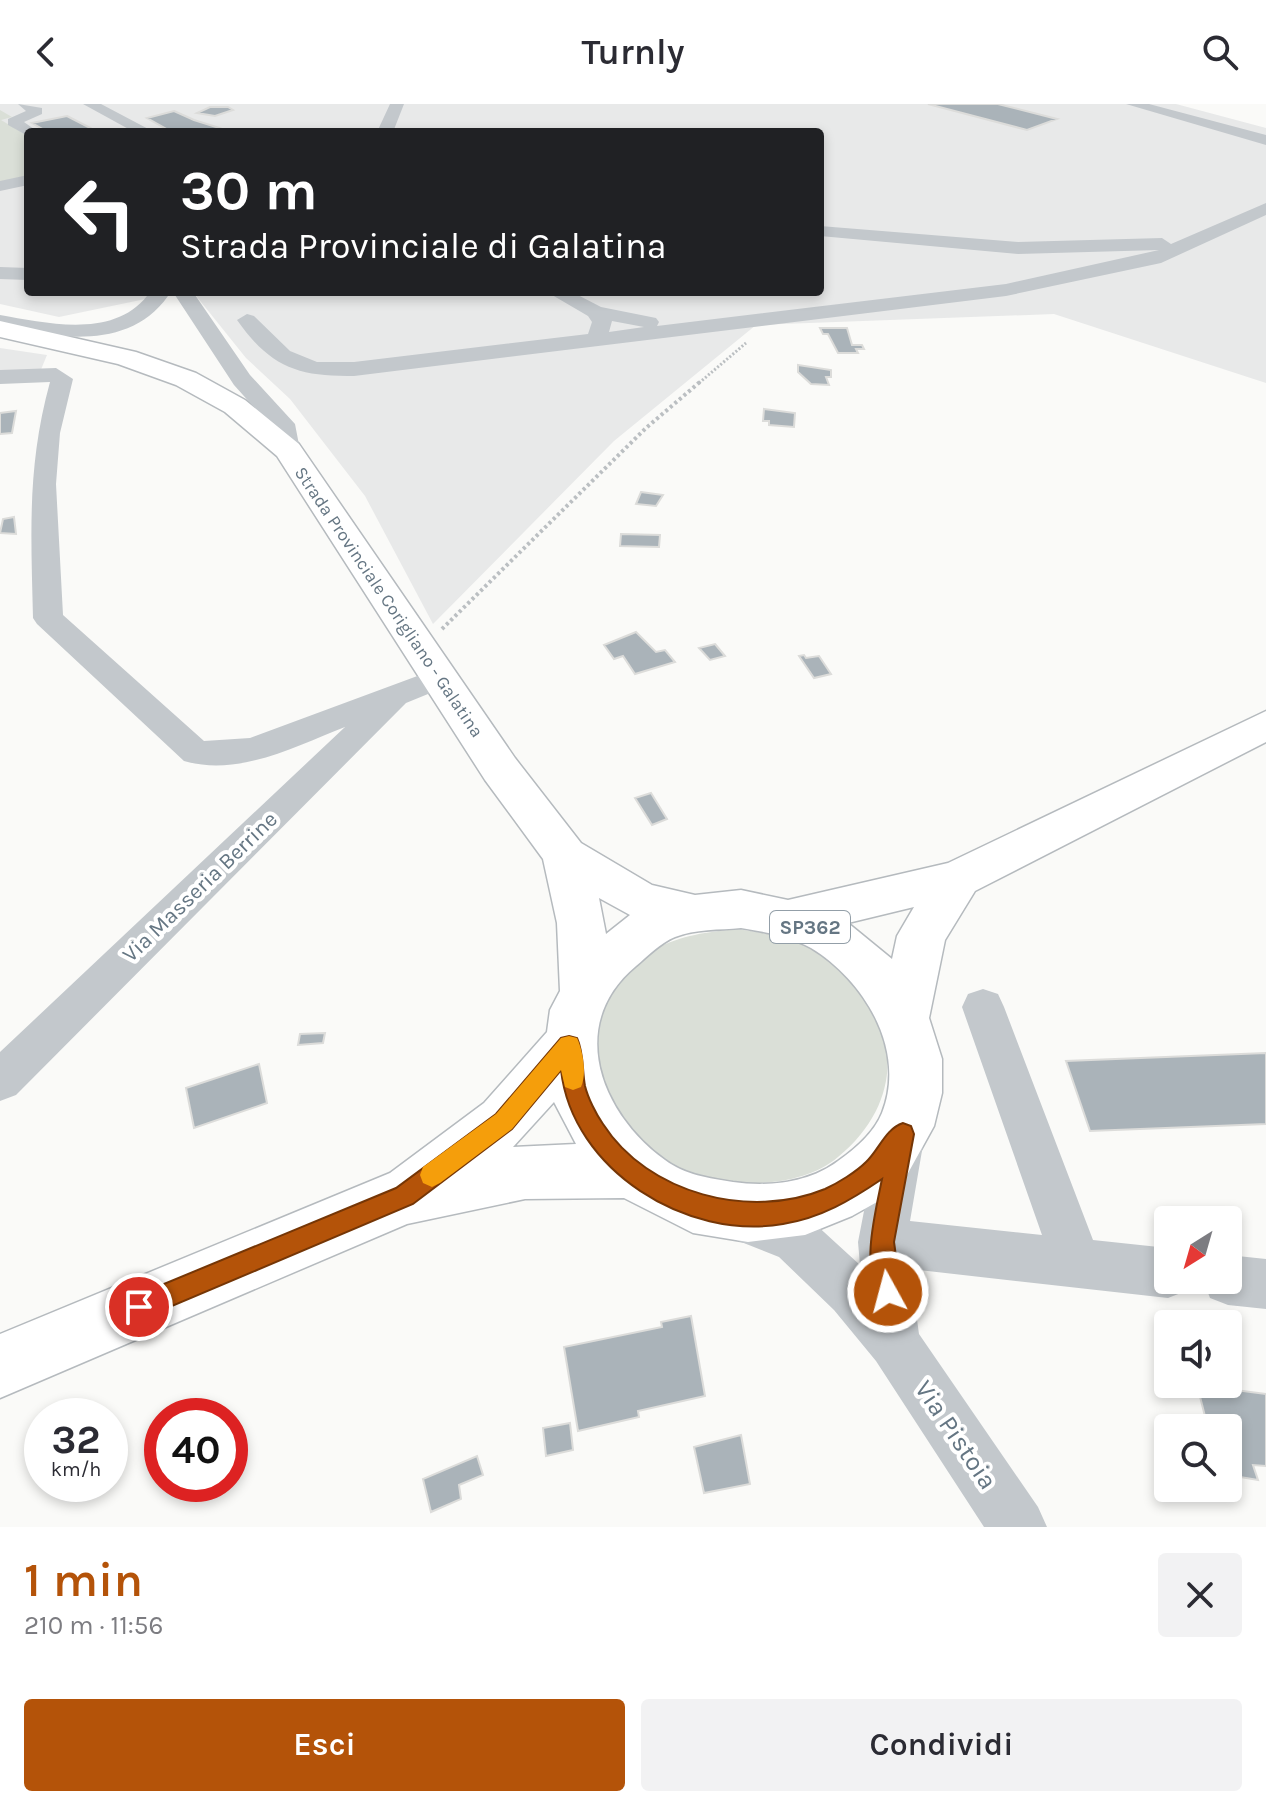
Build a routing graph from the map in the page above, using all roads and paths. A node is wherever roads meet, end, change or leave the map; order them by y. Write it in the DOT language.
graph roads {
  1 [pos="25,104"];
  2 [pos="90,104"];
  3 [pos="397,104"];
  4 [pos="1133,104"];
  5 [pos="1189,104"];
  6 [pos="1266,125"];
  7 [pos="24,128"];
  8 [pos="138,128"];
  9 [pos="387,128"];
  10 [pos="1266,140"];
  11 [pos="24,181"];
  12 [pos="0,186"];
  13 [pos="1266,208"];
  14 [pos="824,231"];
  15 [pos="1179,247"];
  16 [pos="0,273"];
  17 [pos="24,274"];
  18 [pos="158,296"];
  19 [pos="186,296"];
  20 [pos="565,296"];
  21 [pos="595,312"];
  22 [pos="135,318"];
  23 [pos="201,318"];
  24 [pos="247,320"];
  25 [pos="0,321"];
  26 [pos="690,326"];
  27 [pos="0,329"];
  28 [pos="757,333"];
  29 [pos="595,339"];
  30 [pos="0,377"];
  31 [pos="288,450"];
  32 [pos="421,649"];
  33 [pos="439,678"];
  34 [pos="401,693"];
  35 [pos="1266,725"];
  36 [pos="565,855"];
  37 [pos="959,878"];
  38 [pos="693,913"];
  39 [pos="790,918"];
  40 [pos="584,989"];
  41 [pos="983,1007"];
  42 [pos="905,1014"];
  43 [pos="569,1045"];
  44 [pos="0,1081"];
  45 [pos="903,1134"];
  46 [pos="631,1171"];
  47 [pos="404,1196"];
  48 [pos="727,1212"];
  49 [pos="882,1242"];
  50 [pos="1077,1263"];
  51 [pos="1154,1271"];
  52 [pos="1242,1281"];
  53 [pos="1266,1284"];
  54 [pos="894,1343"];
  55 [pos="0,1366"];
  56 [pos="1018,1527"];
  1 -- 7 [label="street"];
  2 -- 8 [label="street"];
  3 -- 9 [label="street"];
  4 -- 10 [label="street"];
  5 -- 6 [label="street"];
  11 -- 12 [label="street"];
  13 -- 15 [label="street"];
  14 -- 15 [label="street"];
  15 -- 26 [label="street"];
  16 -- 17 [label="street"];
  18 -- 22 [label="street"];
  19 -- 23 [label="street"];
  20 -- 21 [label="street"];
  21 -- 26 [label="street"];
  21 -- 29 [label="street"];
  22 -- 23 [label="street"];
  22 -- 25 [label="street"];
  23 -- 31 [label="street"];
  24 -- 29 [label="street"];
  26 -- 29 [label="street"];
  27 -- 31 [label="main road, Strada Provinciale Corigliano - Galatina"];
  28 -- 32 [label="path"];
  30 -- 34 [label="street"];
  31 -- 32 [label="main road, Strada Provinciale Corigliano - Galatina"];
  32 -- 33 [label="main road, Strada Provinciale Corigliano - Galatina"];
  33 -- 34 [label="street"];
  33 -- 36 [label="main road, Strada Provinciale Corigliano - Galatina"];
  34 -- 44 [label="street, Via Masseria Berrine"];
  35 -- 37 [label="main road, SP362"];
  36 -- 38 [label="main road, Strada Provinciale Corigliano - Galatina"];
  36 -- 40 [label="main road, Strada Provinciale Corigliano - Galatina"];
  37 -- 39 [label="main road, SP362"];
  37 -- 42 [label="main road, SP362"];
  38 -- 39 [label="main road, SP362"];
  38 -- 40 [label="main road, SP362"];
  39 -- 42 [label="main road, SP362"];
  40 -- 43 [label="main road, SP362"];
  41 -- 50 [label="street"];
  42 -- 45 [label="main road, SP362"];
  43 -- 46 [label="main road, SP362"];
  43 -- 47 [label="main road, SP362"];
  45 -- 48 [label="main road, SP362"];
  45 -- 49 [label="street, Via Pistoia"];
  46 -- 47 [label="main road, SP362"];
  46 -- 48 [label="main road, SP362"];
  47 -- 55 [label="main road, SP362"];
  48 -- 54 [label="street, Via Pistoia"];
  49 -- 50 [label="street"];
  49 -- 54 [label="street, Via Pistoia"];
  50 -- 51 [label="street"];
  52 -- 53 [label="street"];
  54 -- 56 [label="street, Via Pistoia"];
}
